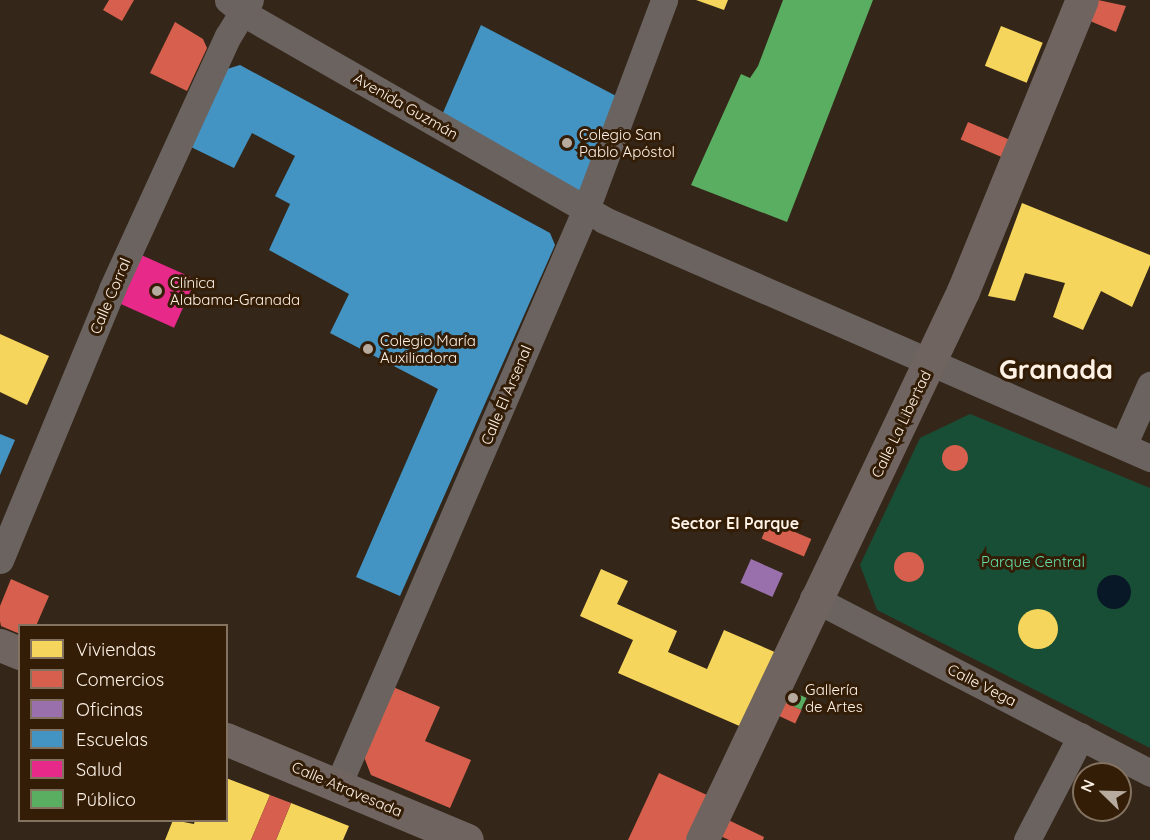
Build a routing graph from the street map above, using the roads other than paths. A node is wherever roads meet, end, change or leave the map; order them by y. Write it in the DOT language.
graph roads {
  1 [pos="663,0"];
  2 [pos="1082,0"];
  3 [pos="237,4"];
  4 [pos="586,209"];
  5 [pos="930,363"];
  6 [pos="1150,386"];
  7 [pos="1123,446"];
  8 [pos="1150,458"];
  9 [pos="0,560"];
  10 [pos="813,598"];
  11 [pos="0,645"];
  12 [pos="18,652"];
  13 [pos="1081,736"];
  14 [pos="228,740"];
  15 [pos="1150,773"];
  16 [pos="338,785"];
  17 [pos="467,840"];
  18 [pos="702,840"];
  19 [pos="1027,840"];
  1 -- 4 [label="street, Calle El Arsenal"];
  2 -- 5 [label="street, Calle La Libertad"];
  3 -- 4 [label="street, Avenida Guzmán"];
  3 -- 9 [label="street, Calle Corral"];
  4 -- 5 [label="street, Avenida Guzmán"];
  4 -- 16 [label="street, Calle El Arsenal"];
  5 -- 7 [label="street, Avenida Guzmán"];
  5 -- 10 [label="street, Calle La Libertad"];
  6 -- 7 [label="street"];
  7 -- 8 [label="street, Avenida Guzmán"];
  10 -- 13 [label="street, Calle Vega"];
  10 -- 18 [label="street, Calle La Libertad"];
  11 -- 12 [label="street"];
  13 -- 15 [label="street, Calle Vega"];
  13 -- 19 [label="street"];
  14 -- 16 [label="street, Calle Atravesada"];
  16 -- 17 [label="street, Calle Atravesada"];
}
